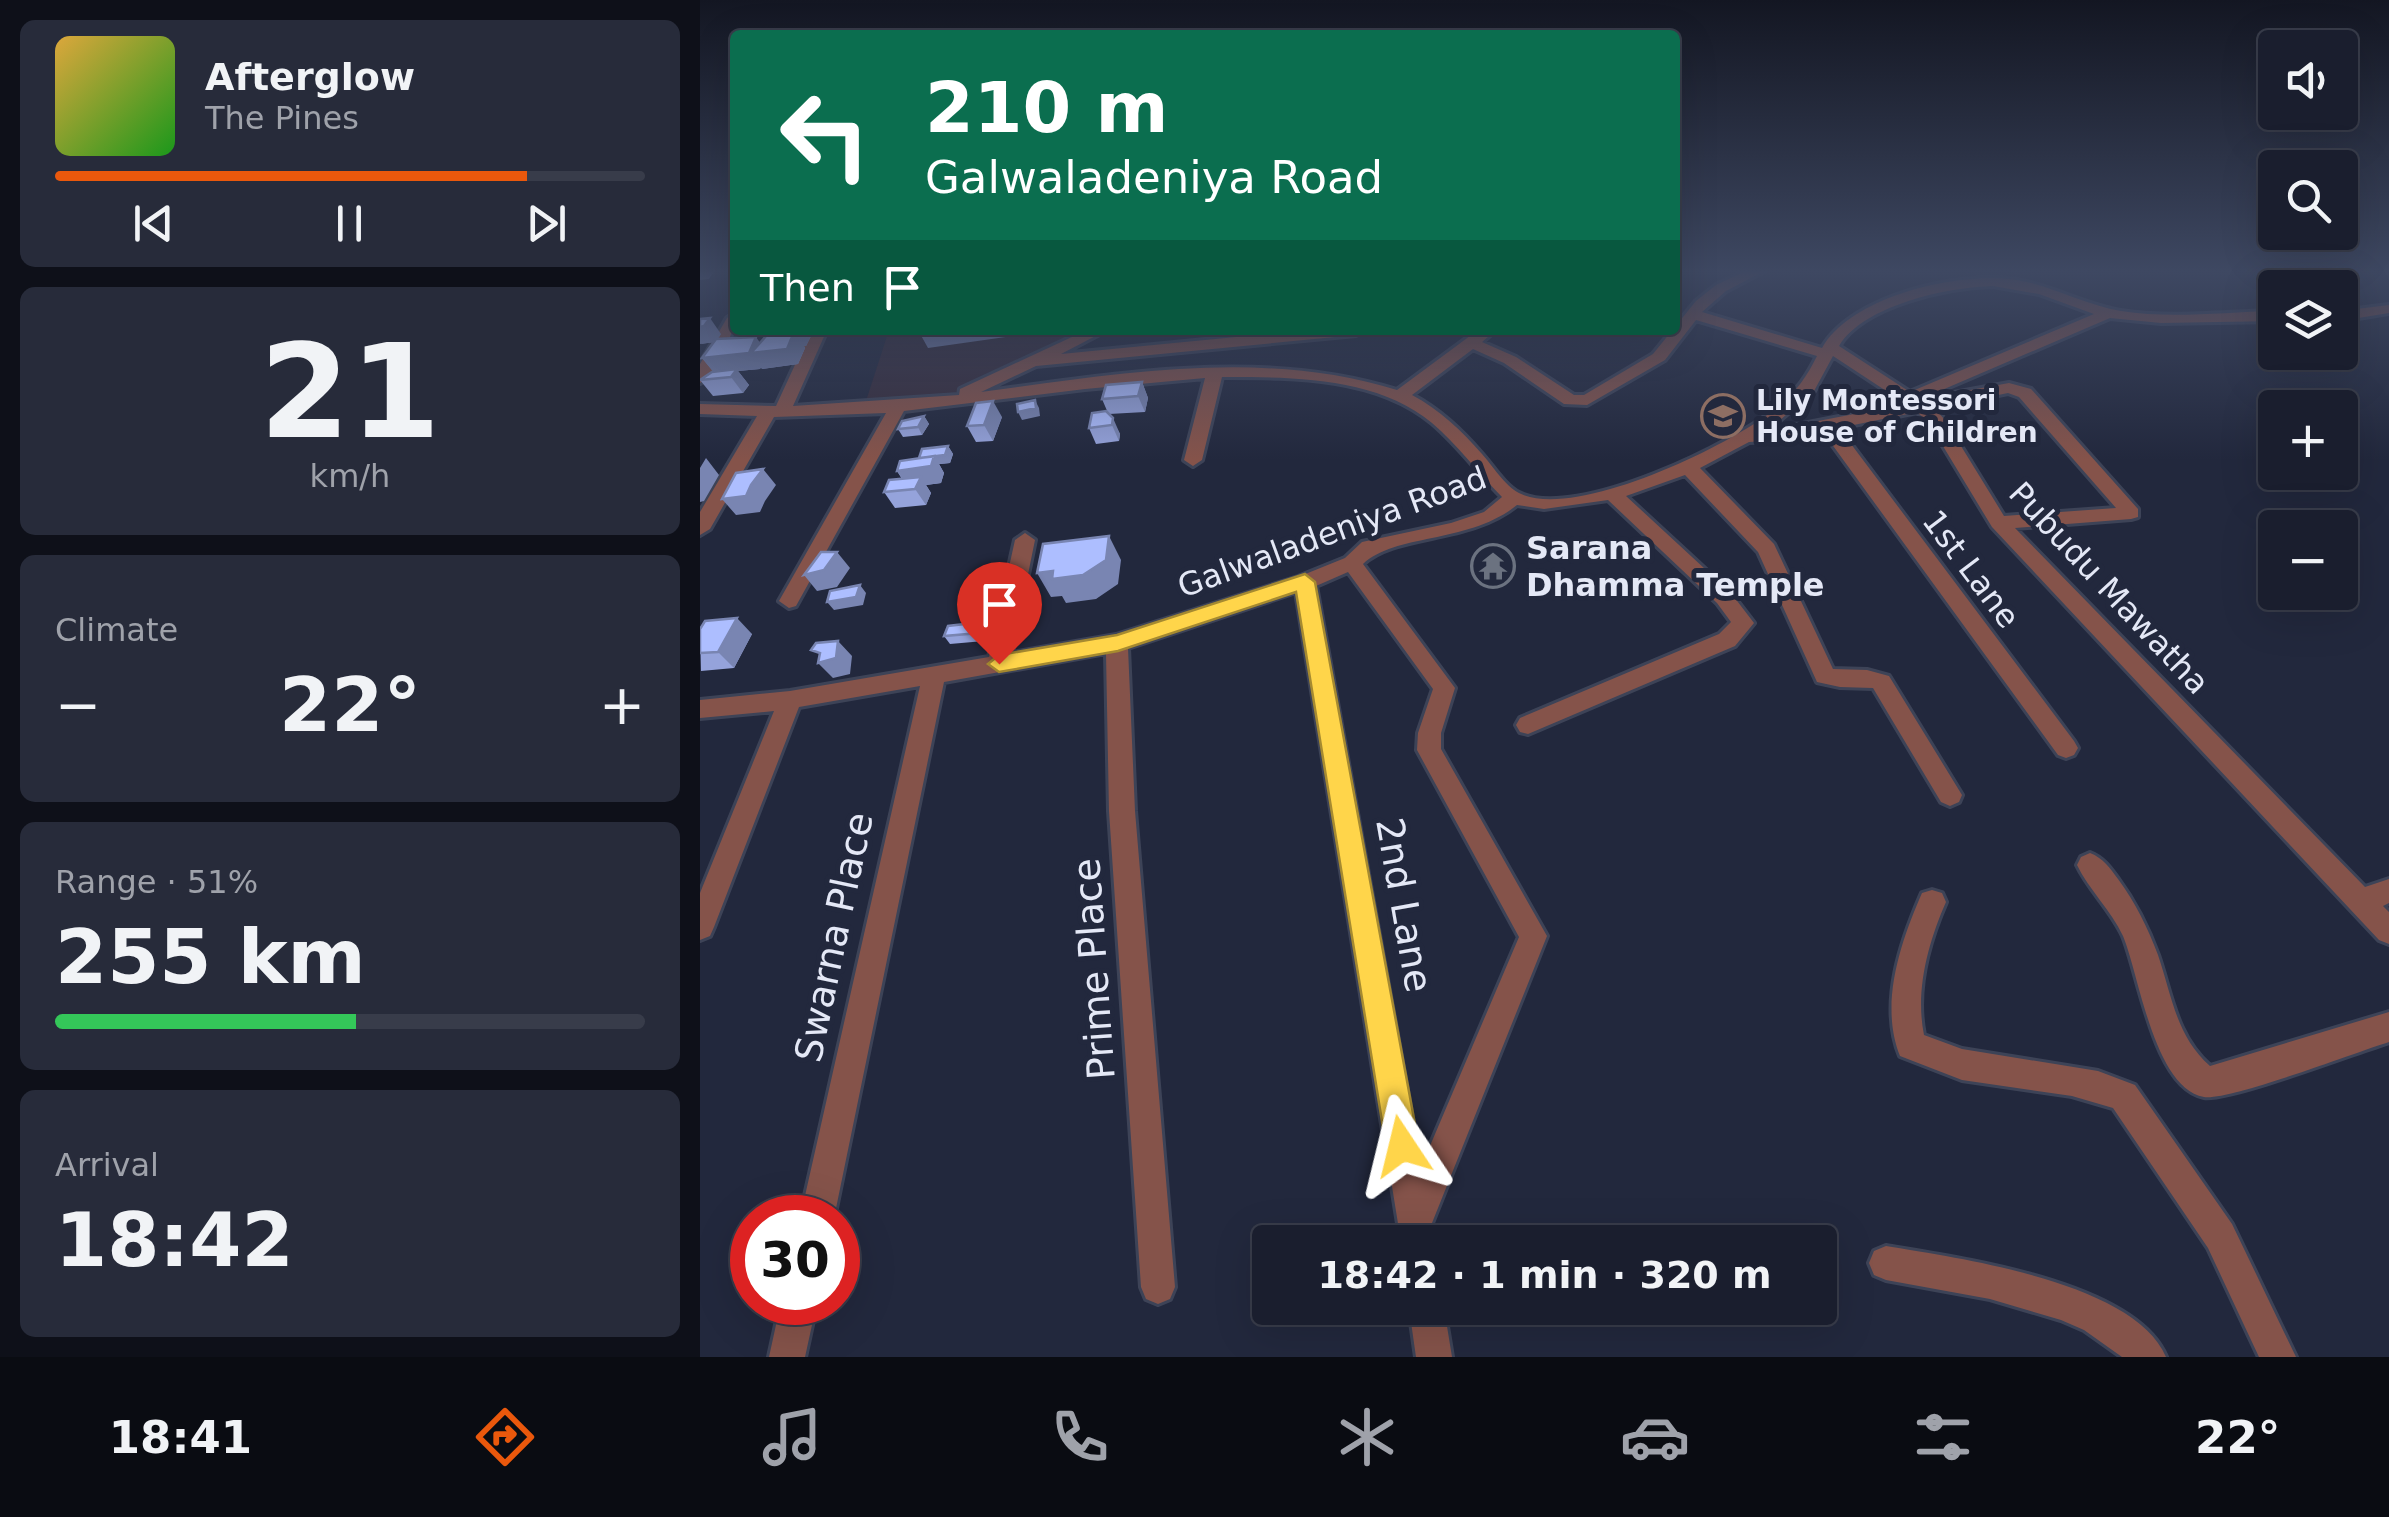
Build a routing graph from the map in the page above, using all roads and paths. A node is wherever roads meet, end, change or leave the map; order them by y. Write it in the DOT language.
graph roads {
  1 [pos="726,333"];
  2 [pos="1766,333"];
  3 [pos="1841,333"];
  4 [pos="2064,333"];
  5 [pos="815,335"];
  6 [pos="1088,335"];
  7 [pos="1305,335"];
  8 [pos="1481,335"];
  9 [pos="1677,335"];
  10 [pos="1472,342"];
  11 [pos="1828,350"];
  12 [pos="1029,362"];
  13 [pos="1214,375"];
  14 [pos="700,378"];
  15 [pos="1400,396"];
  16 [pos="949,401"];
  17 [pos="1916,402"];
  18 [pos="898,407"];
  19 [pos="700,409"];
  20 [pos="774,413"];
  21 [pos="1828,426"];
  22 [pos="1746,437"];
  23 [pos="1194,460"];
  24 [pos="1690,469"];
  25 [pos="1611,494"];
  26 [pos="1514,498"];
  27 [pos="1999,523"];
  28 [pos="700,529"];
  29 [pos="1026,540"];
  30 [pos="1352,562"];
  31 [pos="1305,582"];
  32 [pos="790,600"];
  33 [pos="1118,643"];
  34 [pos="999,664"];
  35 [pos="934,675"];
  36 [pos="790,700"];
  37 [pos="700,709"];
  38 [pos="1528,725"];
  39 [pos="2066,748"];
  40 [pos="1950,795"];
  41 [pos="2090,864"];
  42 [pos="712,869"];
  43 [pos="2389,891"];
  44 [pos="2362,901"];
  45 [pos="1932,902"];
  46 [pos="700,927"];
  47 [pos="2389,931"];
  48 [pos="2389,1027"];
  49 [pos="822,1195"];
  50 [pos="1416,1225"];
  51 [pos="1420,1225"];
  52 [pos="1886,1263"];
  53 [pos="1158,1288"];
  54 [pos="793,1325"];
  55 [pos="1430,1325"];
  56 [pos="787,1357"];
  57 [pos="1434,1357"];
  58 [pos="2148,1357"];
  59 [pos="2278,1357"];
  1 -- 14 [label="street"];
  2 -- 11 [label="street"];
  3 -- 11 [label="street"];
  4 -- 17 [label="street"];
  5 -- 20 [label="street"];
  6 -- 12 [label="street"];
  7 -- 12 [label="street"];
  8 -- 10 [label="street"];
  9 -- 10 [label="street"];
  10 -- 15 [label="street"];
  11 -- 17 [label="street"];
  11 -- 22 [label="street"];
  12 -- 16 [label="street"];
  13 -- 15 [label="street"];
  13 -- 16 [label="street"];
  13 -- 23 [label="street"];
  15 -- 26 [label="street"];
  16 -- 18 [label="street"];
  17 -- 21 [label="street"];
  17 -- 27 [label="street, Pubudu Mawatha"];
  17 -- 27 [label="street"];
  18 -- 20 [label="street"];
  18 -- 32 [label="street"];
  19 -- 20 [label="street"];
  20 -- 28 [label="street"];
  21 -- 22 [label="street"];
  21 -- 39 [label="street, 1st Lane"];
  22 -- 24 [label="street"];
  24 -- 25 [label="street"];
  24 -- 40 [label="street"];
  25 -- 26 [label="street"];
  25 -- 38 [label="street"];
  26 -- 30 [label="street, Galwaladeniya Road"];
  27 -- 44 [label="street, Pubudu Mawatha"];
  29 -- 34 [label="street"];
  30 -- 31 [label="street, Galwaladeniya Road"];
  30 -- 51 [label="street"];
  31 -- 33 [label="street, Galwaladeniya Road"];
  31 -- 50 [label="street, 2nd Lane"];
  33 -- 34 [label="street, Galwaladeniya Road"];
  33 -- 53 [label="street, Prime Place"];
  34 -- 35 [label="street, Galwaladeniya Road"];
  35 -- 36 [label="street, Galwaladeniya Road"];
  35 -- 49 [label="street, Swarna Place"];
  36 -- 37 [label="street, Galwaladeniya Road"];
  36 -- 42 [label="street"];
  41 -- 48 [label="street"];
  42 -- 46 [label="street"];
  43 -- 44 [label="street"];
  44 -- 47 [label="street, Pubudu Mawatha"];
  45 -- 59 [label="street"];
  52 -- 58 [label="street"];
  54 -- 56 [label="street"];
  55 -- 57 [label="street"];
}
